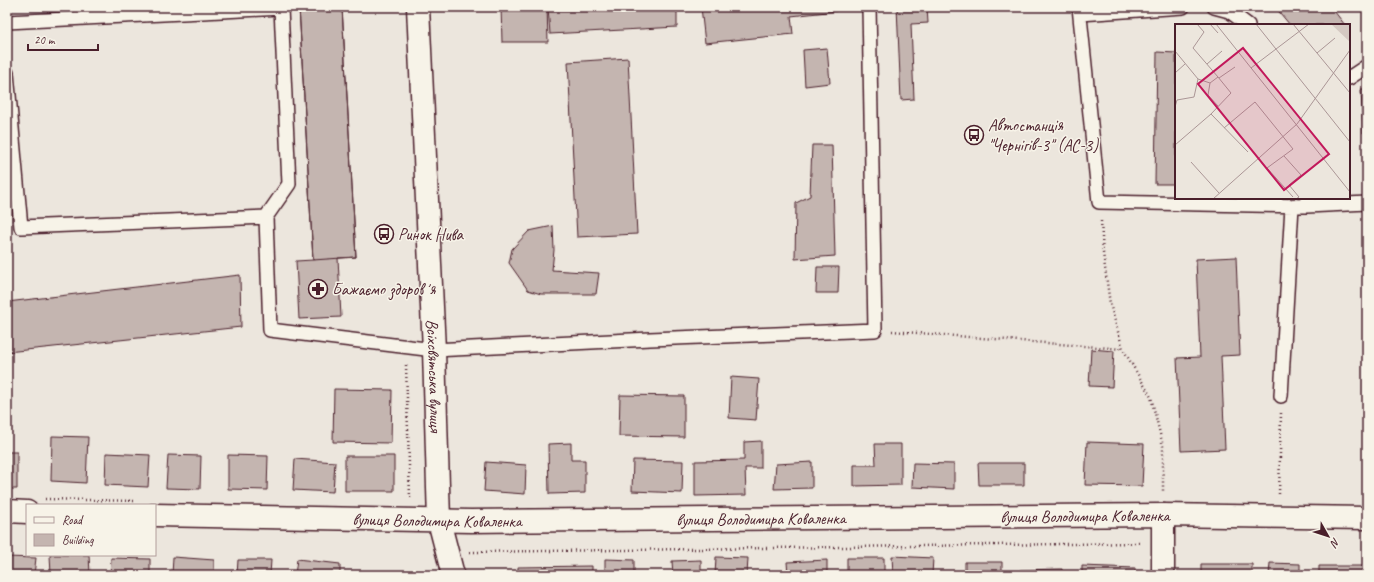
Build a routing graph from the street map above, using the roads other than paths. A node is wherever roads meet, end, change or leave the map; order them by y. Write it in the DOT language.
graph roads {
  1 [pos="418,7"];
  2 [pos="869,7"];
  3 [pos="1183,7"];
  4 [pos="1214,7"];
  5 [pos="1080,11"];
  6 [pos="7,22"];
  7 [pos="1247,24"];
  8 [pos="1367,66"];
  9 [pos="7,72"];
  10 [pos="1350,77"];
  11 [pos="1307,202"];
  12 [pos="1367,203"];
  13 [pos="1292,206"];
  14 [pos="266,216"];
  15 [pos="434,350"];
  16 [pos="1281,396"];
  17 [pos="7,512"];
  18 [pos="26,512"];
  19 [pos="156,515"];
  20 [pos="1163,515"];
  21 [pos="1367,518"];
  22 [pos="439,521"];
  23 [pos="453,575"];
  24 [pos="1163,575"];
  1 -- 15 [label="street, Всіхсвятська вулиця"];
  2 -- 15 [label="lane"];
  3 -- 5 [label="lane"];
  4 -- 7 [label="lane"];
  5 -- 13 [label="lane"];
  6 -- 14 [label="lane"];
  8 -- 10 [label="lane"];
  9 -- 14 [label="lane"];
  11 -- 12 [label="lane"];
  11 -- 13 [label="lane"];
  13 -- 16 [label="lane"];
  14 -- 15 [label="lane"];
  15 -- 22 [label="street, Всіхсвятська вулиця"];
  17 -- 18 [label="street"];
  19 -- 22 [label="street, вулиця Володимира Коваленка"];
  20 -- 21 [label="street, вулиця Володимира Коваленка"];
  20 -- 22 [label="street, вулиця Володимира Коваленка"];
  20 -- 24 [label="street"];
  22 -- 23 [label="street, Всіхсвятська вулиця"];
}
